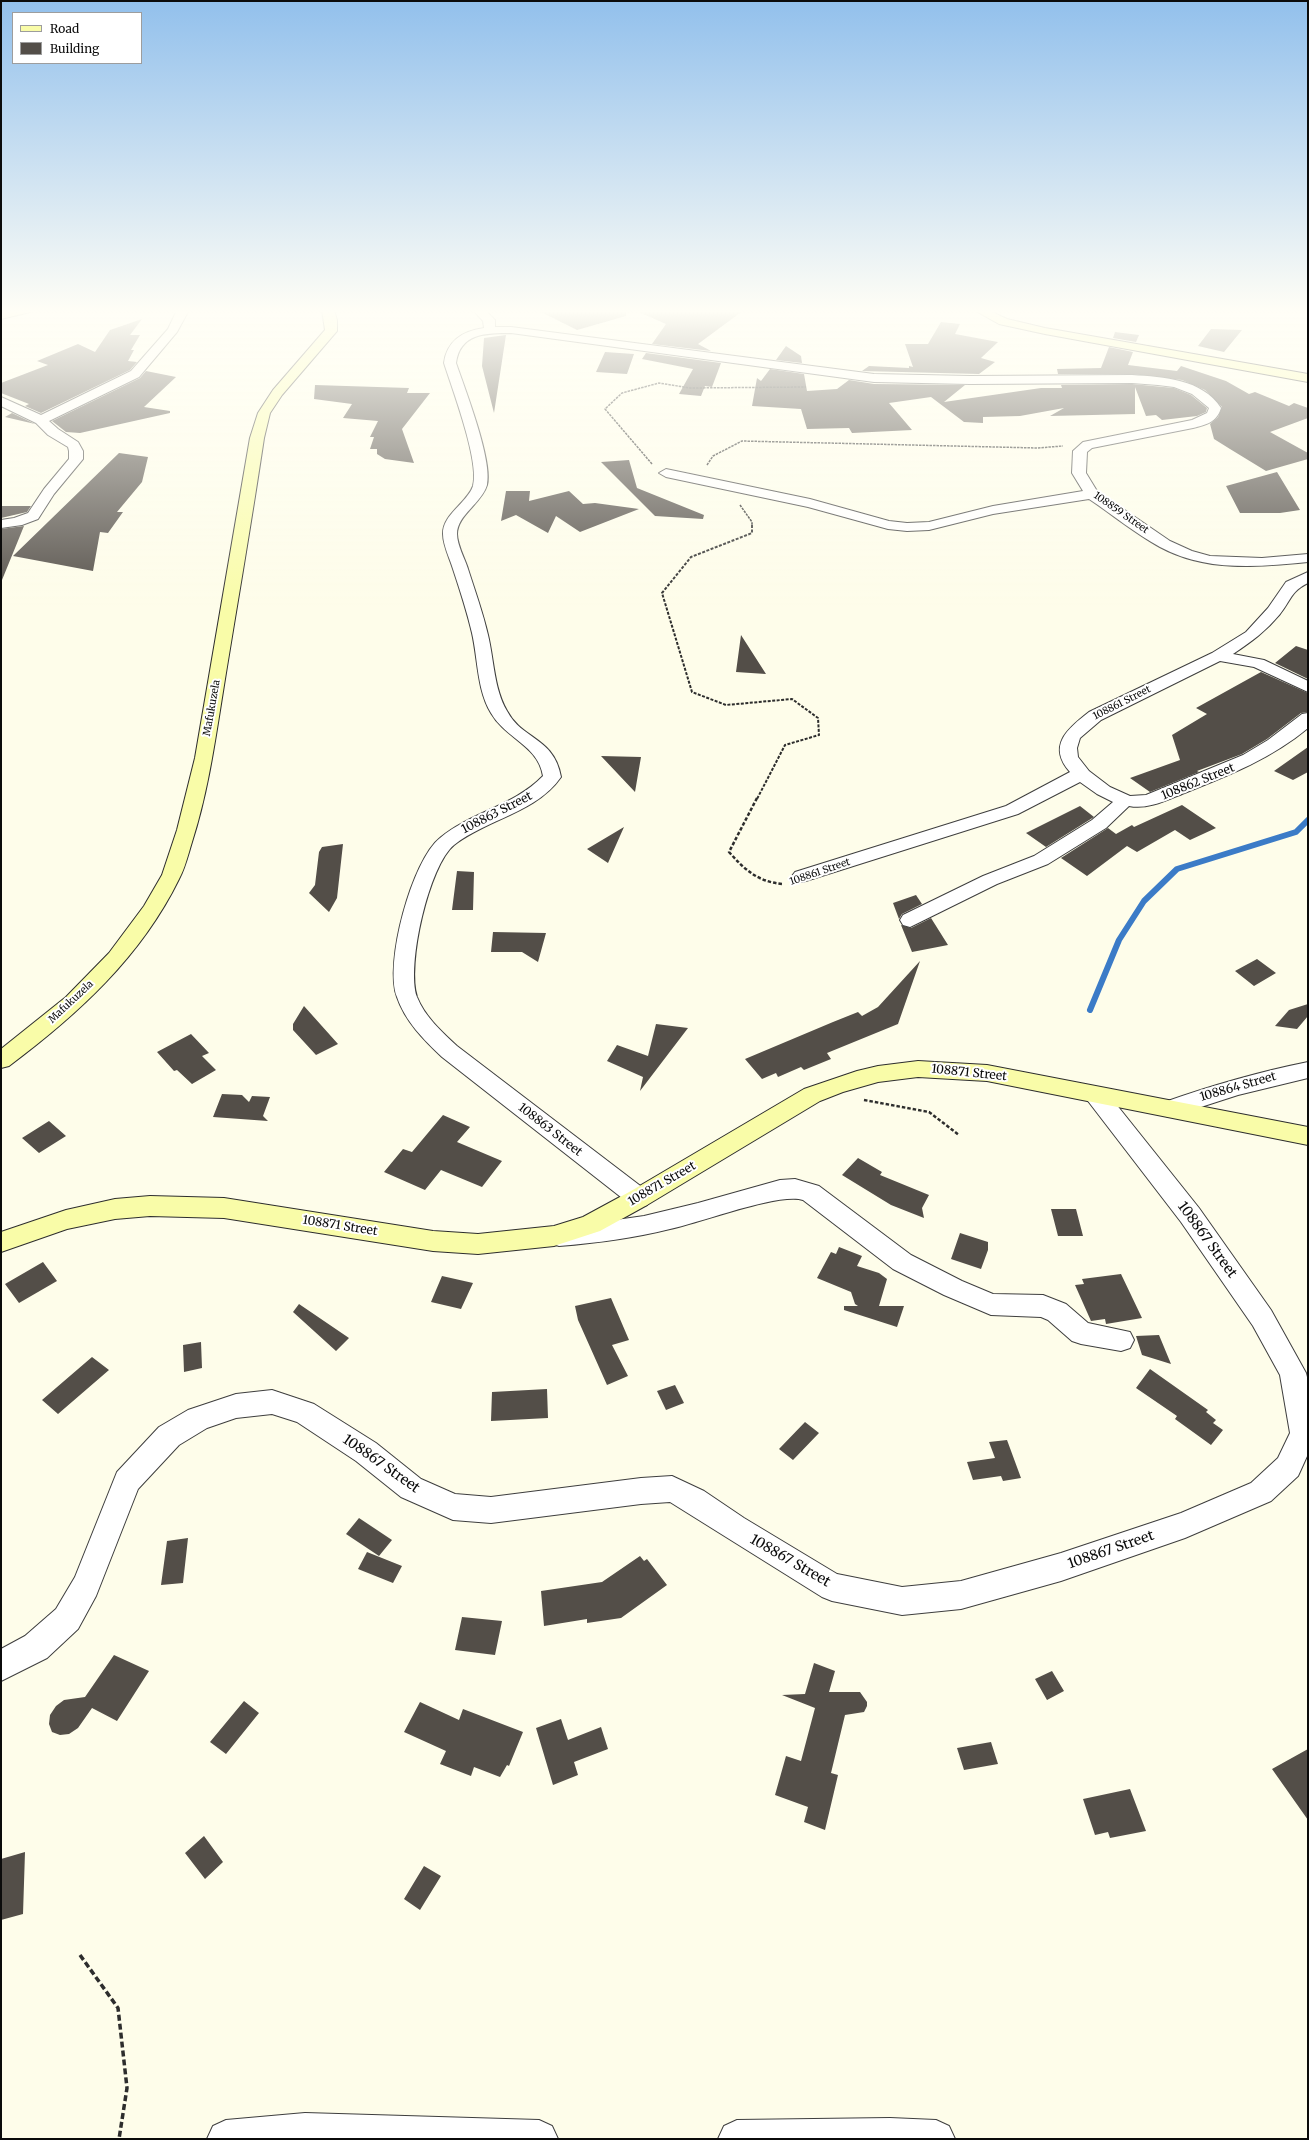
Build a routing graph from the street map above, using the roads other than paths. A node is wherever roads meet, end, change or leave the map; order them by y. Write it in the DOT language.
graph roads {
  1 [pos="21,410"];
  2 [pos="62,410"];
  3 [pos="266,410"];
  4 [pos="464,410"];
  5 [pos="1214,410"];
  6 [pos="41,420"];
  7 [pos="1088,445"];
  8 [pos="666,473"];
  9 [pos="1092,494"];
  10 [pos="1,524"];
  11 [pos="1308,558"];
  12 [pos="1308,577"];
  13 [pos="1218,656"];
  14 [pos="1308,687"];
  15 [pos="1308,718"];
  16 [pos="1081,774"];
  17 [pos="1125,800"];
  18 [pos="802,876"];
  19 [pos="910,920"];
  20 [pos="1,1060"];
  21 [pos="1308,1070"];
  22 [pos="1096,1095"];
  23 [pos="1170,1109"];
  24 [pos="1308,1136"];
  25 [pos="639,1198"];
  26 [pos="554,1236"];
  27 [pos="1,1242"];
  28 [pos="1121,1340"];
  29 [pos="1,1666"];
  30 [pos="226,2139"];
  31 [pos="539,2139"];
  32 [pos="736,2139"];
  33 [pos="936,2139"];
  1 -- 6 [label="street"];
  2 -- 6 [label="street"];
  3 -- 20 [label="main road, Mafukuzela"];
  4 -- 25 [label="street, 108863 Street"];
  5 -- 7 [label="street, 108863 Street"];
  6 -- 10 [label="street"];
  7 -- 9 [label="street, 108859 Street"];
  8 -- 9 [label="street"];
  9 -- 11 [label="street, 108859 Street"];
  12 -- 13 [label="street, 108861 Street"];
  13 -- 14 [label="street"];
  13 -- 16 [label="street, 108861 Street"];
  15 -- 17 [label="street, 108862 Street"];
  16 -- 17 [label="street, 108862 Street"];
  16 -- 18 [label="street, 108861 Street"];
  17 -- 19 [label="street"];
  21 -- 23 [label="street, 108864 Street"];
  22 -- 23 [label="main road, 108871 Street"];
  22 -- 25 [label="main road, 108871 Street"];
  22 -- 29 [label="street, 108867 Street"];
  23 -- 24 [label="main road, 108871 Street"];
  25 -- 26 [label="main road, 108871 Street"];
  26 -- 27 [label="main road, 108871 Street"];
  26 -- 28 [label="street"];
  30 -- 31 [label="street"];
  32 -- 33 [label="street"];
}
